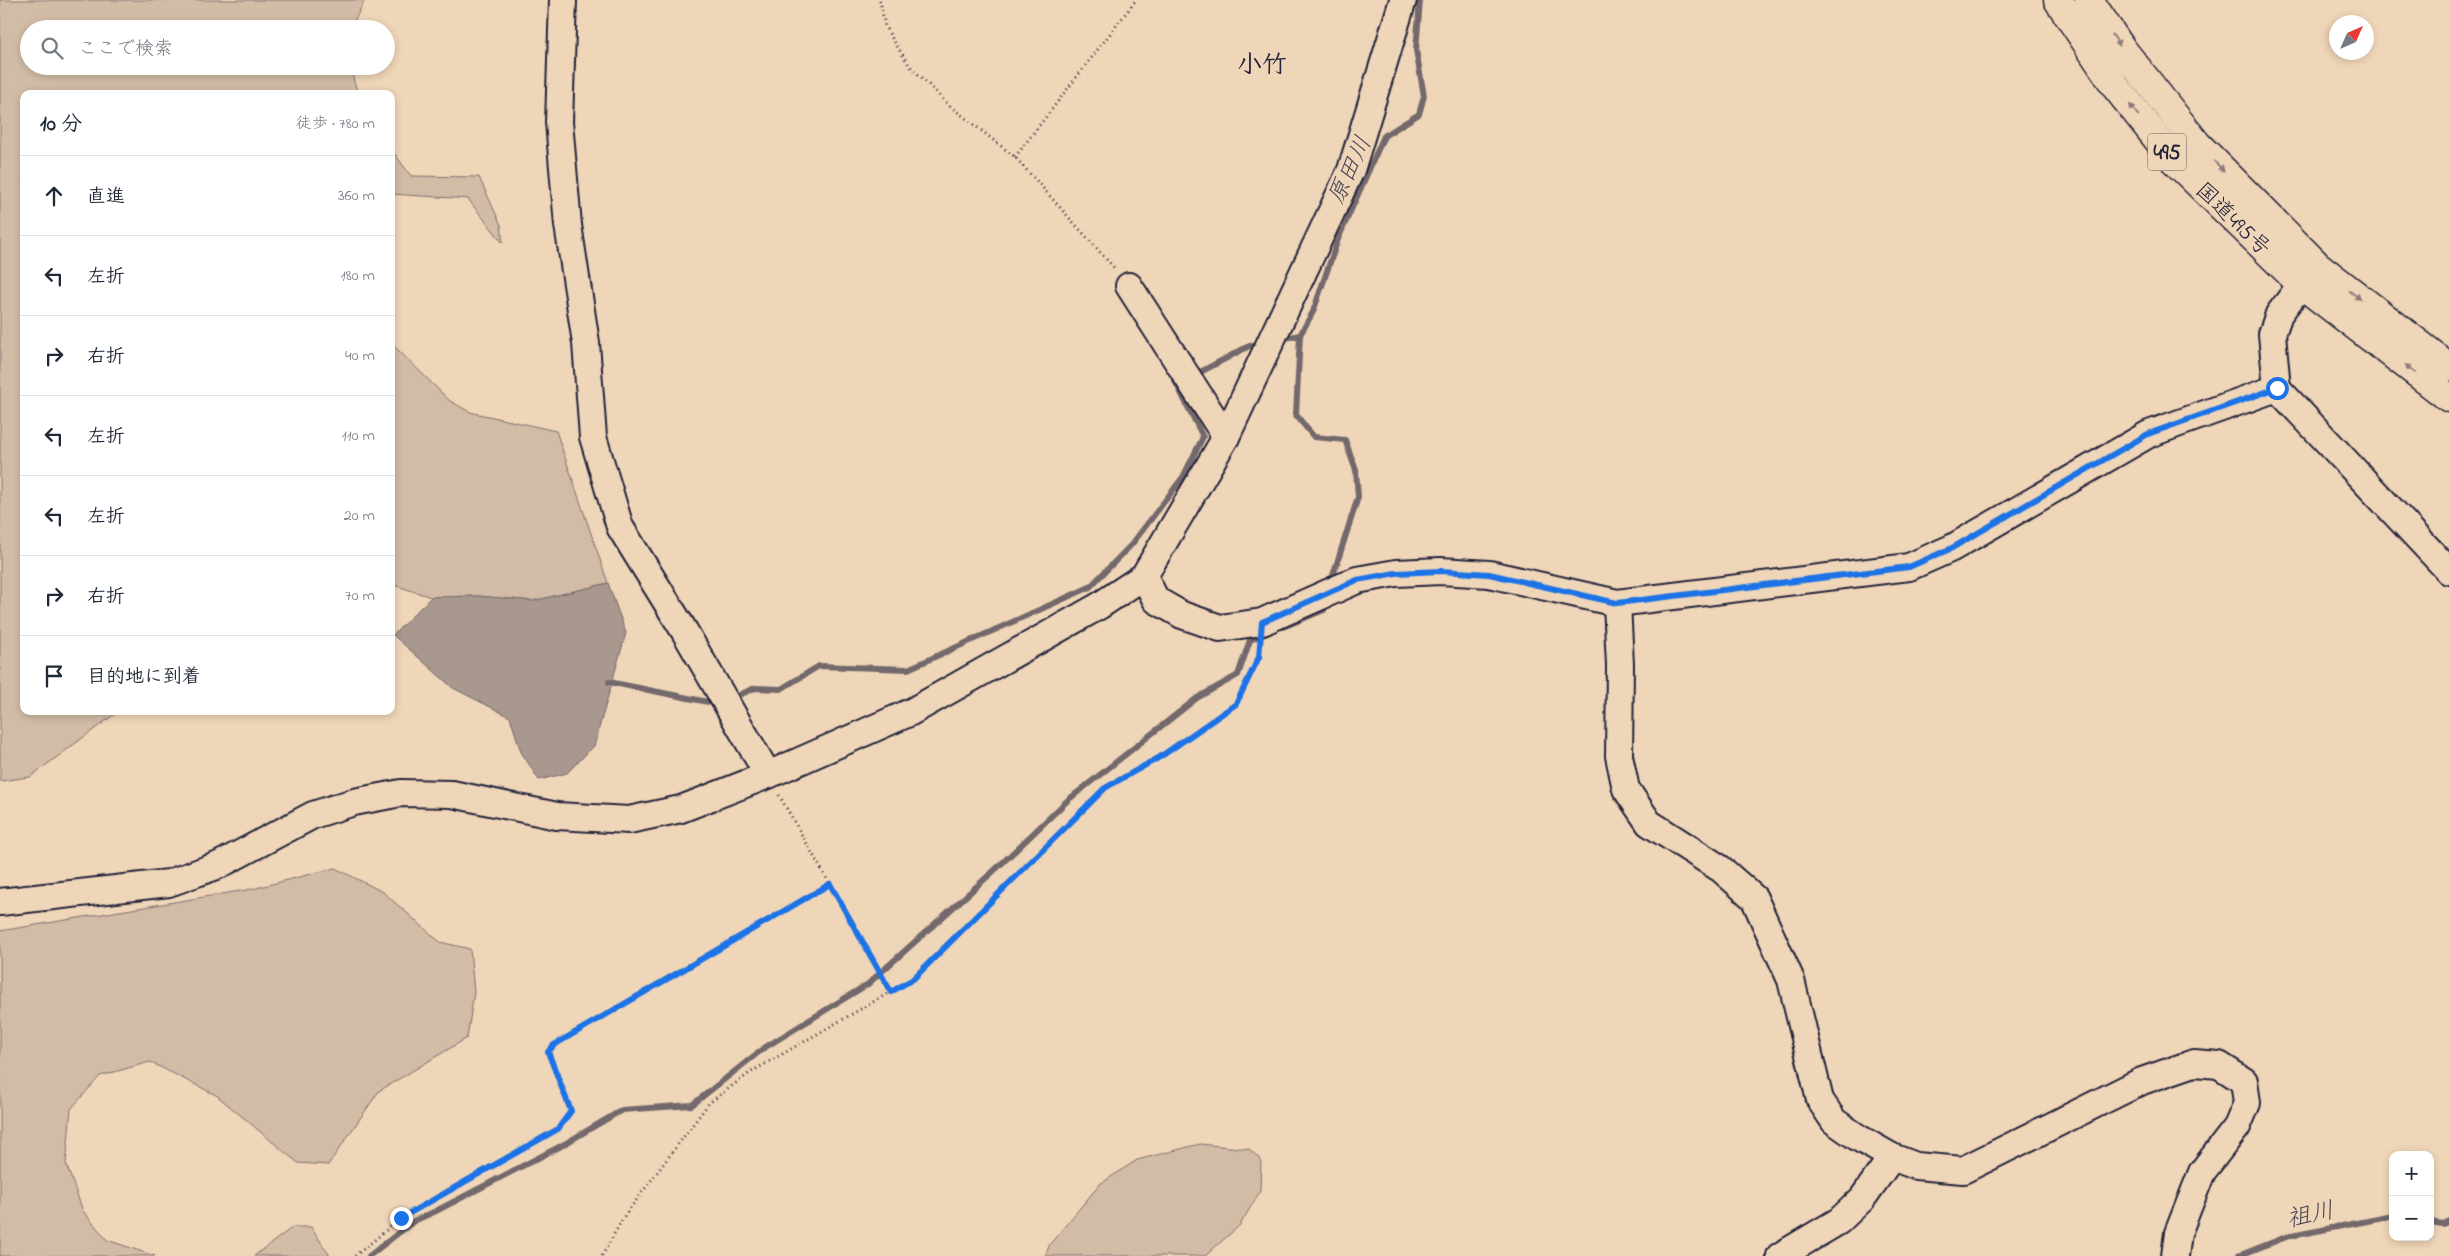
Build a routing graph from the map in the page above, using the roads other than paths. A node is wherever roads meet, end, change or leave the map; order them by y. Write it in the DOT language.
graph roads {
  1 [pos="563,0"];
  2 [pos="1403,0"];
  3 [pos="2058,0"];
  4 [pos="2089,0"];
  5 [pos="2309,274"];
  6 [pos="1129,286"];
  7 [pos="2449,367"];
  8 [pos="2277,388"];
  9 [pos="2449,398"];
  10 [pos="1226,437"];
  11 [pos="2449,571"];
  12 [pos="1144,576"];
  13 [pos="1617,603"];
  14 [pos="768,775"];
  15 [pos="0,902"];
  16 [pos="1892,1157"];
  17 [pos="1780,1256"];
  18 [pos="2175,1256"];
  1 -- 14 [label="street"];
  2 -- 10 [label="street"];
  5 -- 3 [label="highway, 国道495号 / 495, one-way"];
  4 -- 5 [label="highway, 国道495号 / 495, one-way"];
  5 -- 7 [label="highway, 国道495号 / 495, one-way"];
  5 -- 8 [label="street"];
  9 -- 5 [label="highway, 国道495号 / 495, one-way"];
  6 -- 10 [label="street"];
  8 -- 11 [label="street"];
  8 -- 13 [label="street"];
  10 -- 12 [label="street"];
  12 -- 13 [label="street"];
  12 -- 14 [label="street"];
  13 -- 16 [label="street"];
  14 -- 15 [label="street"];
  16 -- 17 [label="street"];
  16 -- 18 [label="street"];
}
